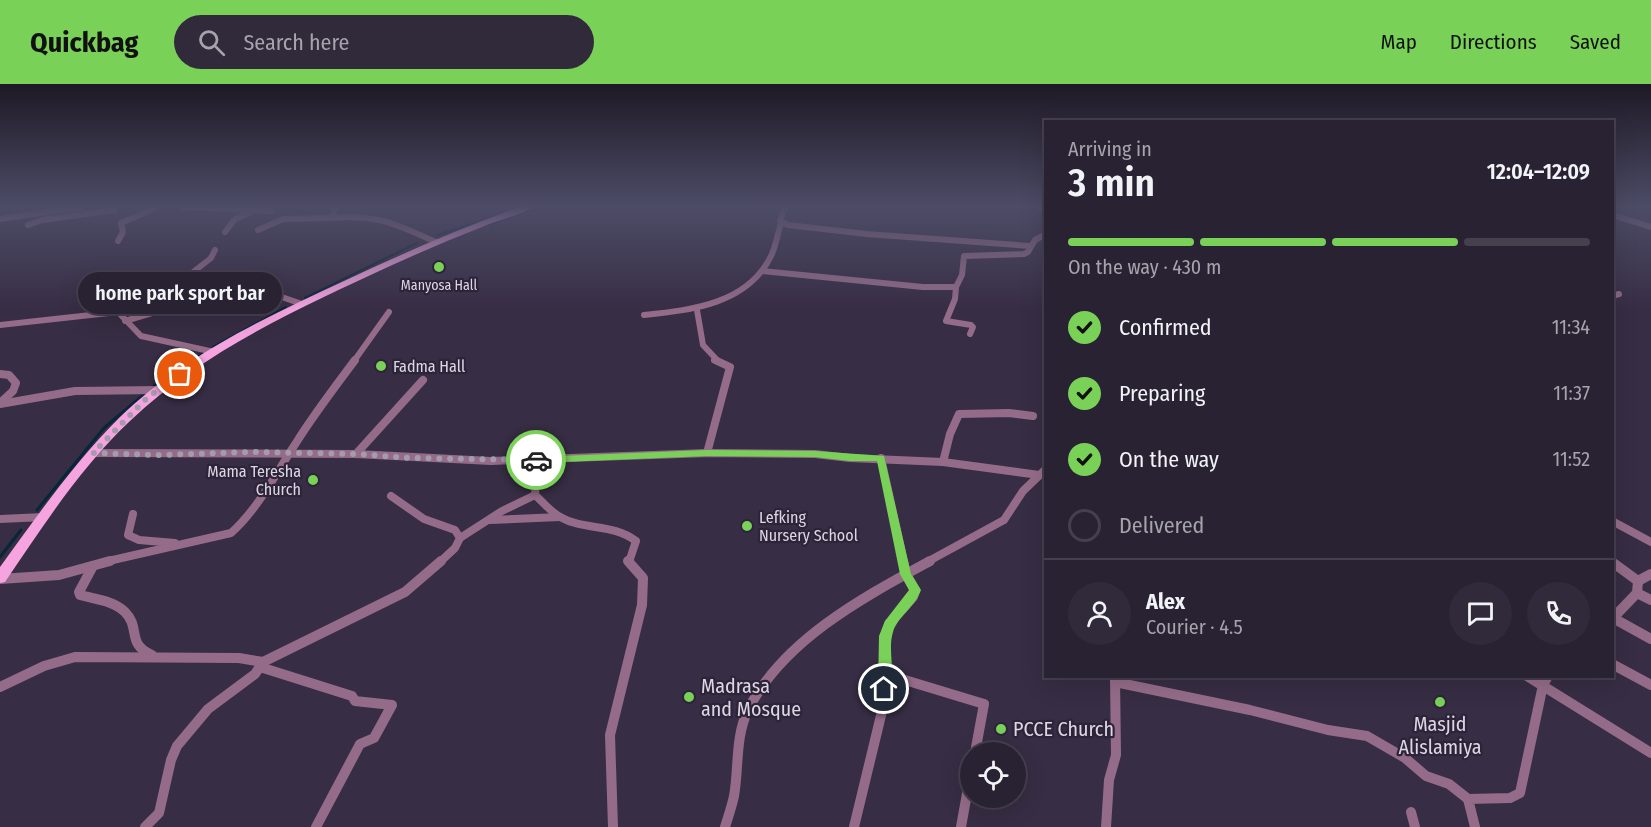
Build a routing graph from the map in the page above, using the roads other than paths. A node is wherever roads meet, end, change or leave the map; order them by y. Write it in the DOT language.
graph roads {
  1 [pos="436,242"];
  2 [pos="776,242"];
  3 [pos="971,242"];
  4 [pos="1036,242"];
  5 [pos="1030,246"];
  6 [pos="215,250"];
  7 [pos="762,271"];
  8 [pos="181,280"];
  9 [pos="956,287"];
  10 [pos="302,304"];
  11 [pos="697,310"];
  12 [pos="118,312"];
  13 [pos="389,312"];
  14 [pos="644,315"];
  15 [pos="125,321"];
  16 [pos="0,325"];
  17 [pos="970,333"];
  18 [pos="214,352"];
  19 [pos="0,374"];
  20 [pos="423,380"];
  21 [pos="159,390"];
  22 [pos="0,403"];
  23 [pos="1033,416"];
  24 [pos="93,453"];
  25 [pos="290,453"];
  26 [pos="707,453"];
  27 [pos="356,454"];
  28 [pos="881,458"];
  29 [pos="538,460"];
  30 [pos="943,462"];
  31 [pos="1042,472"];
  32 [pos="535,495"];
  33 [pos="391,496"];
  34 [pos="133,514"];
  35 [pos="44,517"];
  36 [pos="560,517"];
  37 [pos="0,519"];
  38 [pos="489,520"];
  39 [pos="1614,522"];
  40 [pos="460,538"];
  41 [pos="1651,542"];
  42 [pos="186,543"];
  43 [pos="1614,563"];
  44 [pos="93,567"];
  45 [pos="906,574"];
  46 [pos="1651,574"];
  47 [pos="0,579"];
  48 [pos="1638,581"];
  49 [pos="1637,593"];
  50 [pos="1651,600"];
  51 [pos="1617,607"];
  52 [pos="1614,619"];
  53 [pos="1651,639"];
  54 [pos="159,657"];
  55 [pos="261,665"];
  56 [pos="1614,665"];
  57 [pos="885,674"];
  58 [pos="1115,679"];
  59 [pos="1545,681"];
  60 [pos="1651,685"];
  61 [pos="0,687"];
  62 [pos="977,742"];
  63 [pos="1651,753"];
  64 [pos="1468,800"];
  65 [pos="964,808"];
  66 [pos="1411,812"];
  67 [pos="145,827"];
  68 [pos="316,827"];
  69 [pos="613,827"];
  70 [pos="725,827"];
  71 [pos="854,827"];
  72 [pos="961,827"];
  73 [pos="1106,827"];
  74 [pos="1415,827"];
  75 [pos="1475,827"];
  1 -- 10 [label="main road"];
  2 -- 7 [label="street"];
  3 -- 5 [label="street"];
  4 -- 5 [label="street"];
  5 -- 9 [label="street"];
  6 -- 8 [label="street"];
  7 -- 9 [label="street"];
  7 -- 11 [label="street"];
  8 -- 10 [label="street"];
  8 -- 12 [label="street"];
  8 -- 15 [label="street"];
  9 -- 17 [label="street"];
  10 -- 18 [label="main road"];
  11 -- 14 [label="street"];
  11 -- 26 [label="street"];
  12 -- 15 [label="street"];
  12 -- 16 [label="street"];
  13 -- 25 [label="street"];
  15 -- 18 [label="street"];
  18 -- 21 [label="main road"];
  19 -- 22 [label="street"];
  20 -- 27 [label="street"];
  21 -- 22 [label="street"];
  21 -- 24 [label="main road"];
  23 -- 30 [label="street"];
  24 -- 25 [label="street"];
  24 -- 35 [label="main road"];
  25 -- 27 [label="street"];
  25 -- 42 [label="street"];
  26 -- 28 [label="street"];
  26 -- 29 [label="street"];
  27 -- 29 [label="street"];
  28 -- 30 [label="street"];
  28 -- 45 [label="street"];
  29 -- 32 [label="street"];
  30 -- 31 [label="street"];
  31 -- 45 [label="street"];
  32 -- 36 [label="street"];
  32 -- 38 [label="street"];
  33 -- 40 [label="street"];
  34 -- 42 [label="street"];
  35 -- 37 [label="street"];
  35 -- 47 [label="main road"];
  36 -- 38 [label="street"];
  36 -- 69 [label="street"];
  38 -- 40 [label="street"];
  39 -- 41 [label="street"];
  40 -- 55 [label="street"];
  42 -- 44 [label="street"];
  43 -- 48 [label="street"];
  44 -- 47 [label="street"];
  44 -- 54 [label="street"];
  45 -- 57 [label="street"];
  45 -- 70 [label="street"];
  46 -- 48 [label="street"];
  48 -- 49 [label="street"];
  49 -- 50 [label="street"];
  49 -- 51 [label="street"];
  52 -- 53 [label="street"];
  54 -- 55 [label="street"];
  54 -- 61 [label="street"];
  55 -- 67 [label="street"];
  55 -- 68 [label="street"];
  56 -- 60 [label="street"];
  57 -- 62 [label="street"];
  57 -- 71 [label="street"];
  58 -- 64 [label="street"];
  58 -- 73 [label="street"];
  59 -- 63 [label="street"];
  59 -- 64 [label="street"];
  64 -- 75 [label="street"];
  65 -- 72 [label="street"];
  66 -- 74 [label="street"];
}
